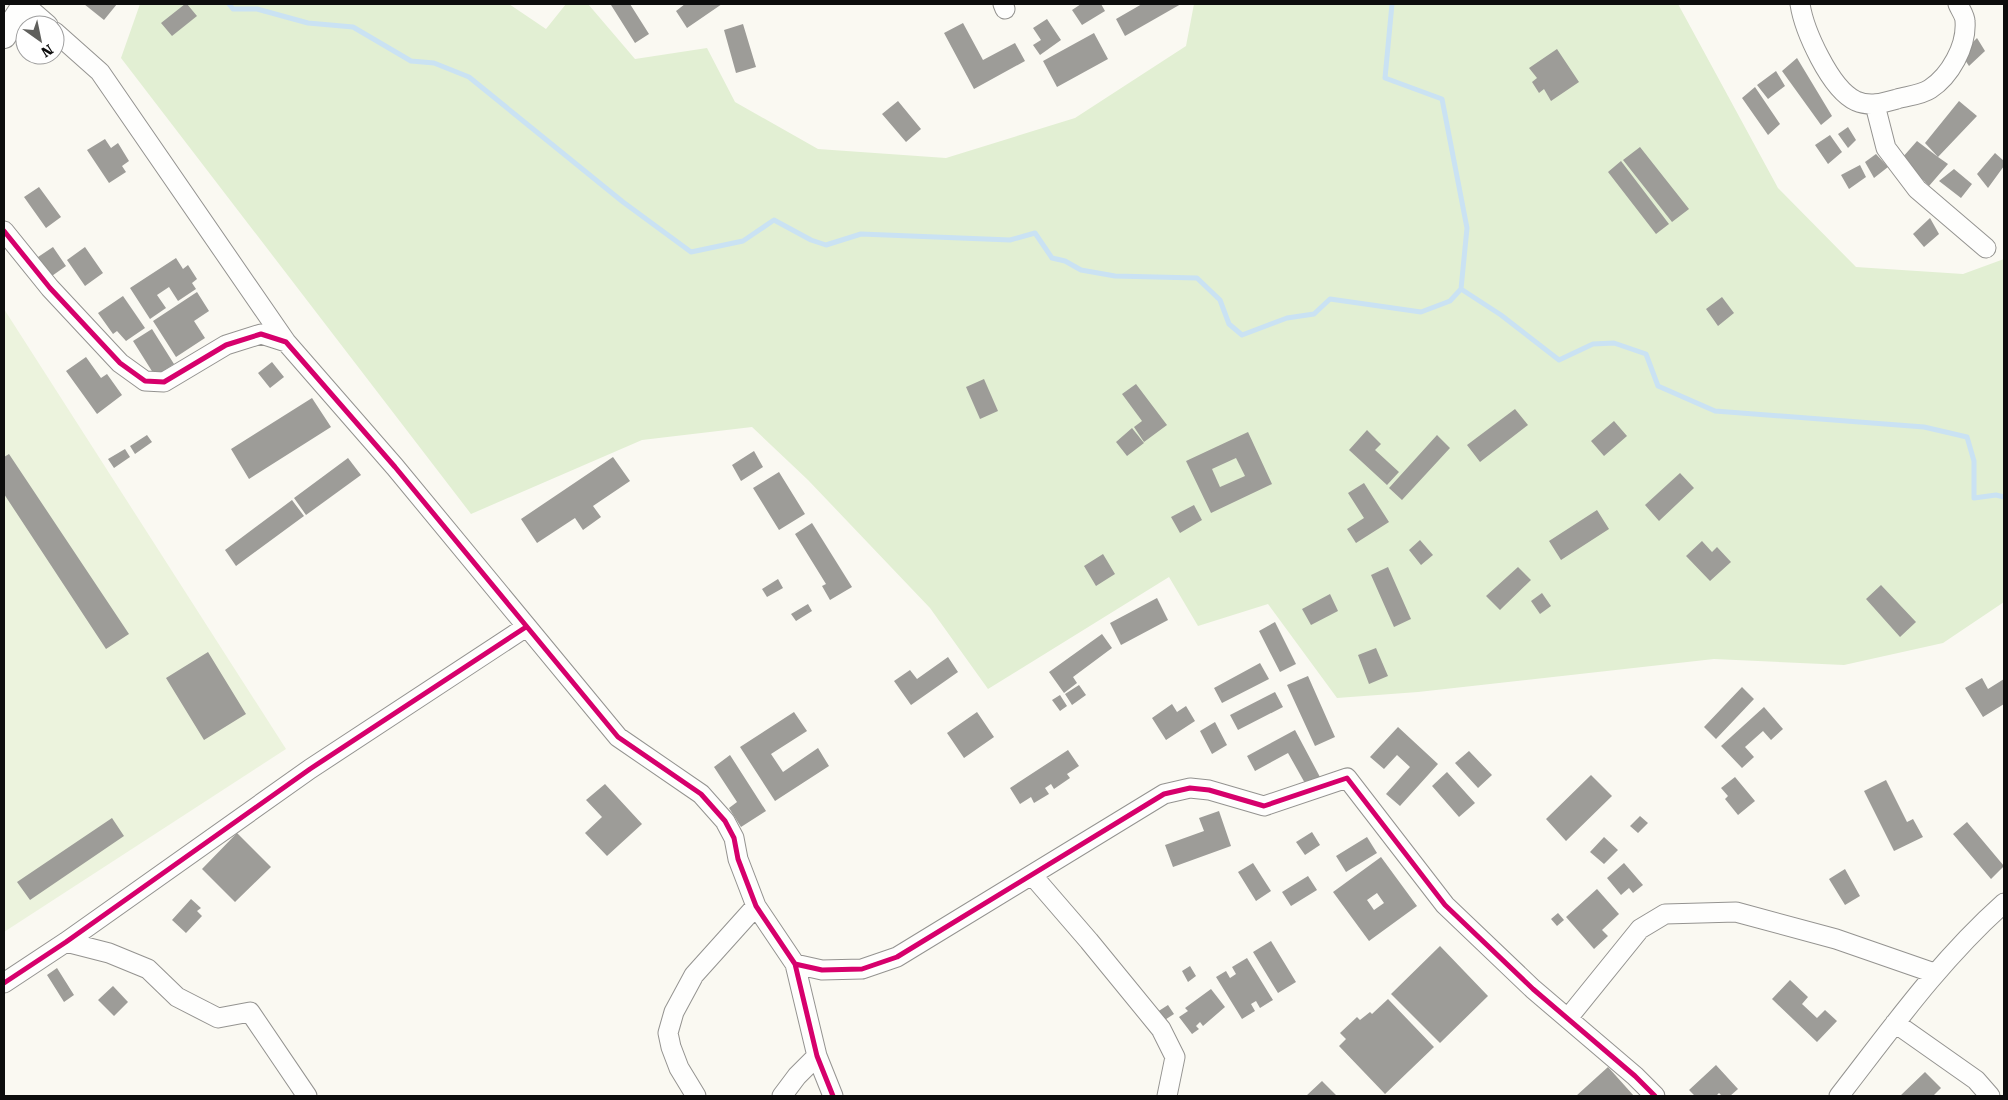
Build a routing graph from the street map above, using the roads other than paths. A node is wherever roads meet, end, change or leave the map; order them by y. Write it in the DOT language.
graph roads {
  1 [pos="24,4"];
  2 [pos="1800,4"];
  3 [pos="1958,4"];
  4 [pos="37,15"];
  5 [pos="4,36"];
  6 [pos="65,41"];
  7 [pos="1875,105"];
  8 [pos="4,231"];
  9 [pos="1986,248"];
  10 [pos="286,342"];
  11 [pos="526,627"];
  12 [pos="1032,875"];
  13 [pos="2004,903"];
  14 [pos="756,906"];
  15 [pos="2004,917"];
  16 [pos="1981,924"];
  17 [pos="66,942"];
  18 [pos="795,964"];
  19 [pos="1934,973"];
  20 [pos="4,983"];
  21 [pos="1568,1018"];
  22 [pos="1895,1023"];
  23 [pos="818,1056"];
  24 [pos="307,1096"];
  25 [pos="696,1096"];
  26 [pos="782,1096"];
  27 [pos="833,1096"];
  28 [pos="1167,1096"];
  29 [pos="1654,1096"];
  30 [pos="1839,1096"];
  31 [pos="1990,1096"];
  1 -- 4 [label="street"];
  1 -- 5 [label="street"];
  2 -- 7 [label="street"];
  3 -- 7 [label="street"];
  6 -- 10 [label="street"];
  7 -- 9 [label="street"];
  8 -- 10 [label="street"];
  10 -- 11 [label="street"];
  11 -- 14 [label="street"];
  11 -- 17 [label="street"];
  12 -- 18 [label="street"];
  12 -- 21 [label="street"];
  12 -- 28 [label="street"];
  13 -- 16 [label="street"];
  14 -- 18 [label="street"];
  14 -- 25 [label="street"];
  15 -- 16 [label="street"];
  16 -- 19 [label="street"];
  17 -- 20 [label="street"];
  17 -- 24 [label="street"];
  18 -- 23 [label="street"];
  19 -- 21 [label="street"];
  19 -- 22 [label="street"];
  21 -- 29 [label="street"];
  22 -- 30 [label="street"];
  22 -- 31 [label="street"];
  23 -- 26 [label="street"];
  23 -- 27 [label="street"];
}
